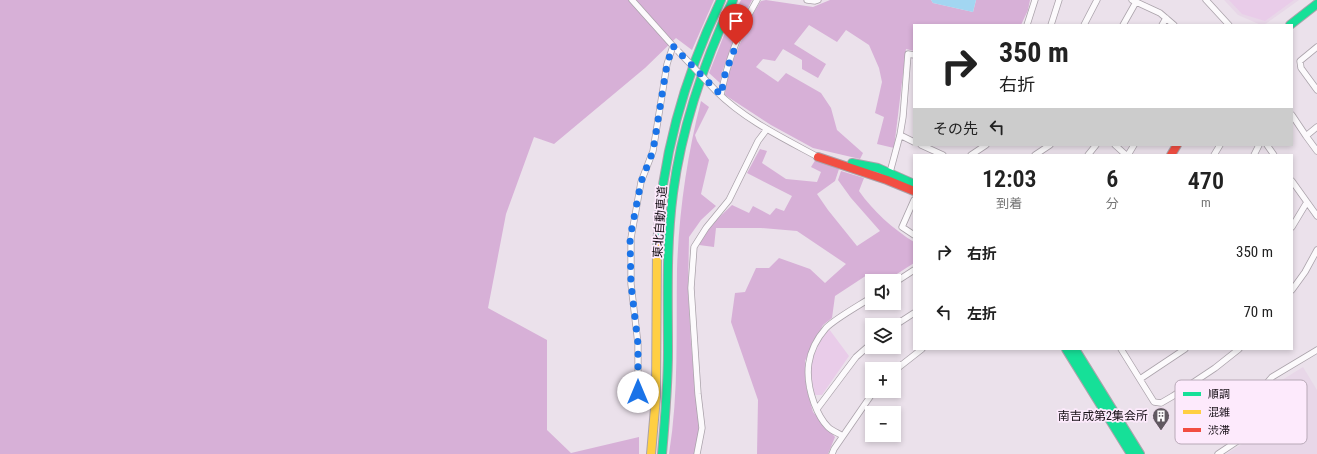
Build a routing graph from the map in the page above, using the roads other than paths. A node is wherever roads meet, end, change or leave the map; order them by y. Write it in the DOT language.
graph roads {
  1 [pos="632,0"];
  2 [pos="722,0"];
  3 [pos="733,0"];
  4 [pos="757,0"];
  5 [pos="807,0"];
  6 [pos="818,0"];
  7 [pos="1035,0"];
  8 [pos="1059,0"];
  9 [pos="1097,0"];
  10 [pos="1206,0"];
  11 [pos="1134,1"];
  12 [pos="1316,7"];
  13 [pos="1166,18"];
  14 [pos="1027,24"];
  15 [pos="1051,24"];
  16 [pos="1085,24"];
  17 [pos="1123,24"];
  18 [pos="1163,24"];
  19 [pos="1173,24"];
  20 [pos="1228,24"];
  21 [pos="1291,24"];
  22 [pos="673,46"];
  23 [pos="1317,47"];
  24 [pos="913,55"];
  25 [pos="1317,90"];
  26 [pos="718,93"];
  27 [pos="1293,116"];
  28 [pos="1317,128"];
  29 [pos="767,129"];
  30 [pos="900,135"];
  31 [pos="1306,136"];
  32 [pos="913,142"];
  33 [pos="984,146"];
  34 [pos="1048,146"];
  35 [pos="1095,146"];
  36 [pos="1115,146"];
  37 [pos="933,148"];
  38 [pos="1317,151"];
  39 [pos="942,154"];
  40 [pos="972,154"];
  41 [pos="1036,154"];
  42 [pos="1089,154"];
  43 [pos="1126,154"];
  44 [pos="818,157"];
  45 [pos="889,176"];
  46 [pos="1293,182"];
  47 [pos="913,184"];
  48 [pos="913,190"];
  49 [pos="913,202"];
  50 [pos="1307,202"];
  51 [pos="1317,216"];
  52 [pos="1293,225"];
  53 [pos="913,234"];
  54 [pos="1317,250"];
  55 [pos="913,271"];
  56 [pos="901,278"];
  57 [pos="1293,289"];
  58 [pos="865,302"];
  59 [pos="913,314"];
  60 [pos="901,321"];
  61 [pos="865,349"];
  62 [pos="921,350"];
  63 [pos="1067,350"];
  64 [pos="1076,350"];
  65 [pos="1122,350"];
  66 [pos="1184,350"];
  67 [pos="1238,350"];
  68 [pos="1317,350"];
  69 [pos="901,366"];
  70 [pos="1140,379"];
  71 [pos="1197,380"];
  72 [pos="1269,380"];
  73 [pos="638,392"];
  74 [pos="1175,395"];
  75 [pos="869,398"];
  76 [pos="816,409"];
  77 [pos="844,436"];
  78 [pos="1233,444"];
  79 [pos="651,454"];
  80 [pos="662,454"];
  81 [pos="697,454"];
  82 [pos="832,454"];
  83 [pos="1131,454"];
  84 [pos="1140,454"];
  85 [pos="1218,454"];
  1 -- 22 [label="street"];
  2 -- 79 [label="main road, 東北自動車道"];
  3 -- 80 [label="main road, 東北自動車道"];
  4 -- 26 [label="street"];
  5 -- 6 [label="street"];
  7 -- 14 [label="street"];
  8 -- 15 [label="street"];
  9 -- 16 [label="street"];
  10 -- 20 [label="street"];
  11 -- 13 [label="street"];
  11 -- 17 [label="street"];
  12 -- 21 [label="main road"];
  13 -- 18 [label="street"];
  13 -- 19 [label="street"];
  22 -- 26 [label="street, bridge"];
  22 -- 73 [label="street"];
  23 -- 25 [label="street"];
  24 -- 30 [label="street"];
  26 -- 29 [label="street"];
  27 -- 31 [label="street"];
  28 -- 31 [label="street"];
  29 -- 44 [label="street"];
  29 -- 81 [label="street"];
  30 -- 32 [label="street"];
  30 -- 45 [label="street"];
  31 -- 38 [label="street"];
  33 -- 40 [label="street"];
  34 -- 41 [label="street"];
  35 -- 42 [label="street"];
  36 -- 43 [label="street"];
  37 -- 39 [label="street"];
  44 -- 45 [label="main road"];
  45 -- 47 [label="main road"];
  45 -- 48 [label="main road"];
  46 -- 50 [label="street"];
  49 -- 53 [label="street"];
  50 -- 51 [label="street"];
  50 -- 52 [label="street"];
  54 -- 57 [label="street"];
  55 -- 56 [label="street"];
  58 -- 76 [label="street"];
  59 -- 60 [label="street"];
  61 -- 76 [label="street"];
  62 -- 69 [label="street"];
  63 -- 83 [label="main road"];
  64 -- 84 [label="main road"];
  65 -- 70 [label="street"];
  66 -- 70 [label="street"];
  67 -- 71 [label="street"];
  68 -- 72 [label="street"];
  70 -- 74 [label="street"];
  75 -- 77 [label="street"];
  76 -- 77 [label="street"];
  77 -- 82 [label="street"];
  78 -- 85 [label="street"];
}
